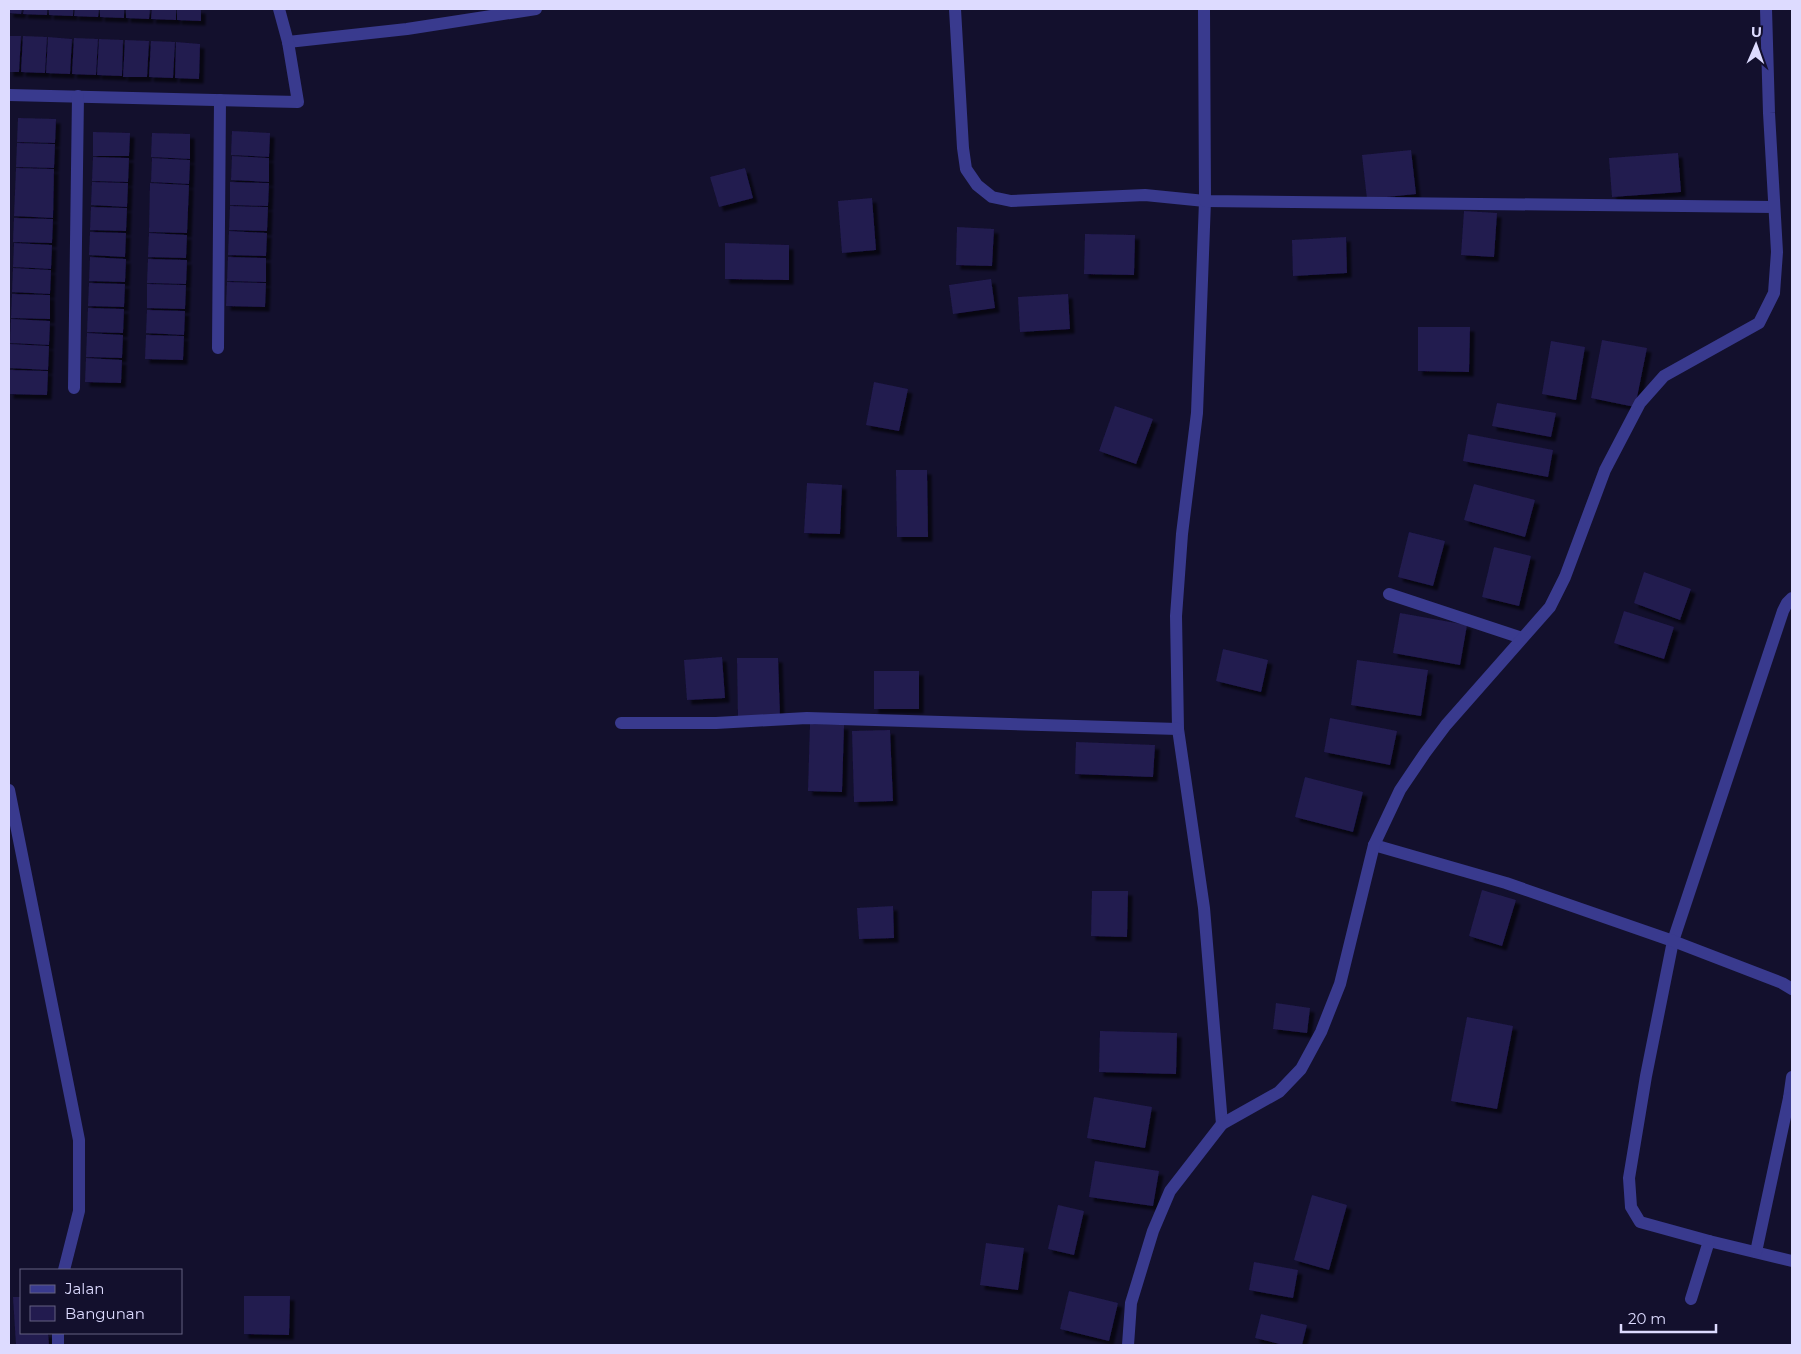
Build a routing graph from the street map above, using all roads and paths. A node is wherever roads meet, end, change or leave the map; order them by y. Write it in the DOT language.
graph roads {
  1 [pos="279,9"];
  2 [pos="536,9"];
  3 [pos="955,9"];
  4 [pos="1204,9"];
  5 [pos="1766,9"];
  6 [pos="288,42"];
  7 [pos="9,95"];
  8 [pos="78,96"];
  9 [pos="220,100"];
  10 [pos="1205,201"];
  11 [pos="1774,207"];
  12 [pos="218,348"];
  13 [pos="74,388"];
  14 [pos="1389,594"];
  15 [pos="1792,598"];
  16 [pos="1522,638"];
  17 [pos="621,723"];
  18 [pos="1178,729"];
  19 [pos="9,790"];
  20 [pos="1374,845"];
  21 [pos="1673,941"];
  22 [pos="1792,990"];
  23 [pos="1792,1077"];
  24 [pos="1790,1099"];
  25 [pos="1222,1124"];
  26 [pos="1709,1241"];
  27 [pos="1756,1252"];
  28 [pos="1792,1261"];
  29 [pos="64,1269"];
  30 [pos="1691,1299"];
  31 [pos="1127,1344"];
  1 -- 6 [label="street"];
  2 -- 6 [label="street"];
  3 -- 10 [label="street"];
  4 -- 10 [label="street"];
  5 -- 11 [label="street"];
  6 -- 9 [label="street"];
  7 -- 8 [label="street"];
  8 -- 9 [label="street"];
  8 -- 13 [label="street"];
  9 -- 12 [label="street"];
  10 -- 11 [label="street"];
  10 -- 18 [label="street"];
  11 -- 16 [label="street"];
  14 -- 16 [label="street"];
  15 -- 21 [label="street"];
  16 -- 20 [label="street"];
  17 -- 18 [label="street"];
  18 -- 25 [label="street"];
  19 -- 29 [label="street"];
  20 -- 21 [label="street"];
  20 -- 25 [label="street"];
  21 -- 22 [label="street"];
  21 -- 26 [label="street"];
  23 -- 24 [label="street"];
  24 -- 27 [label="street"];
  25 -- 31 [label="street"];
  26 -- 27 [label="street"];
  26 -- 30 [label="street"];
  27 -- 28 [label="street"];
}
